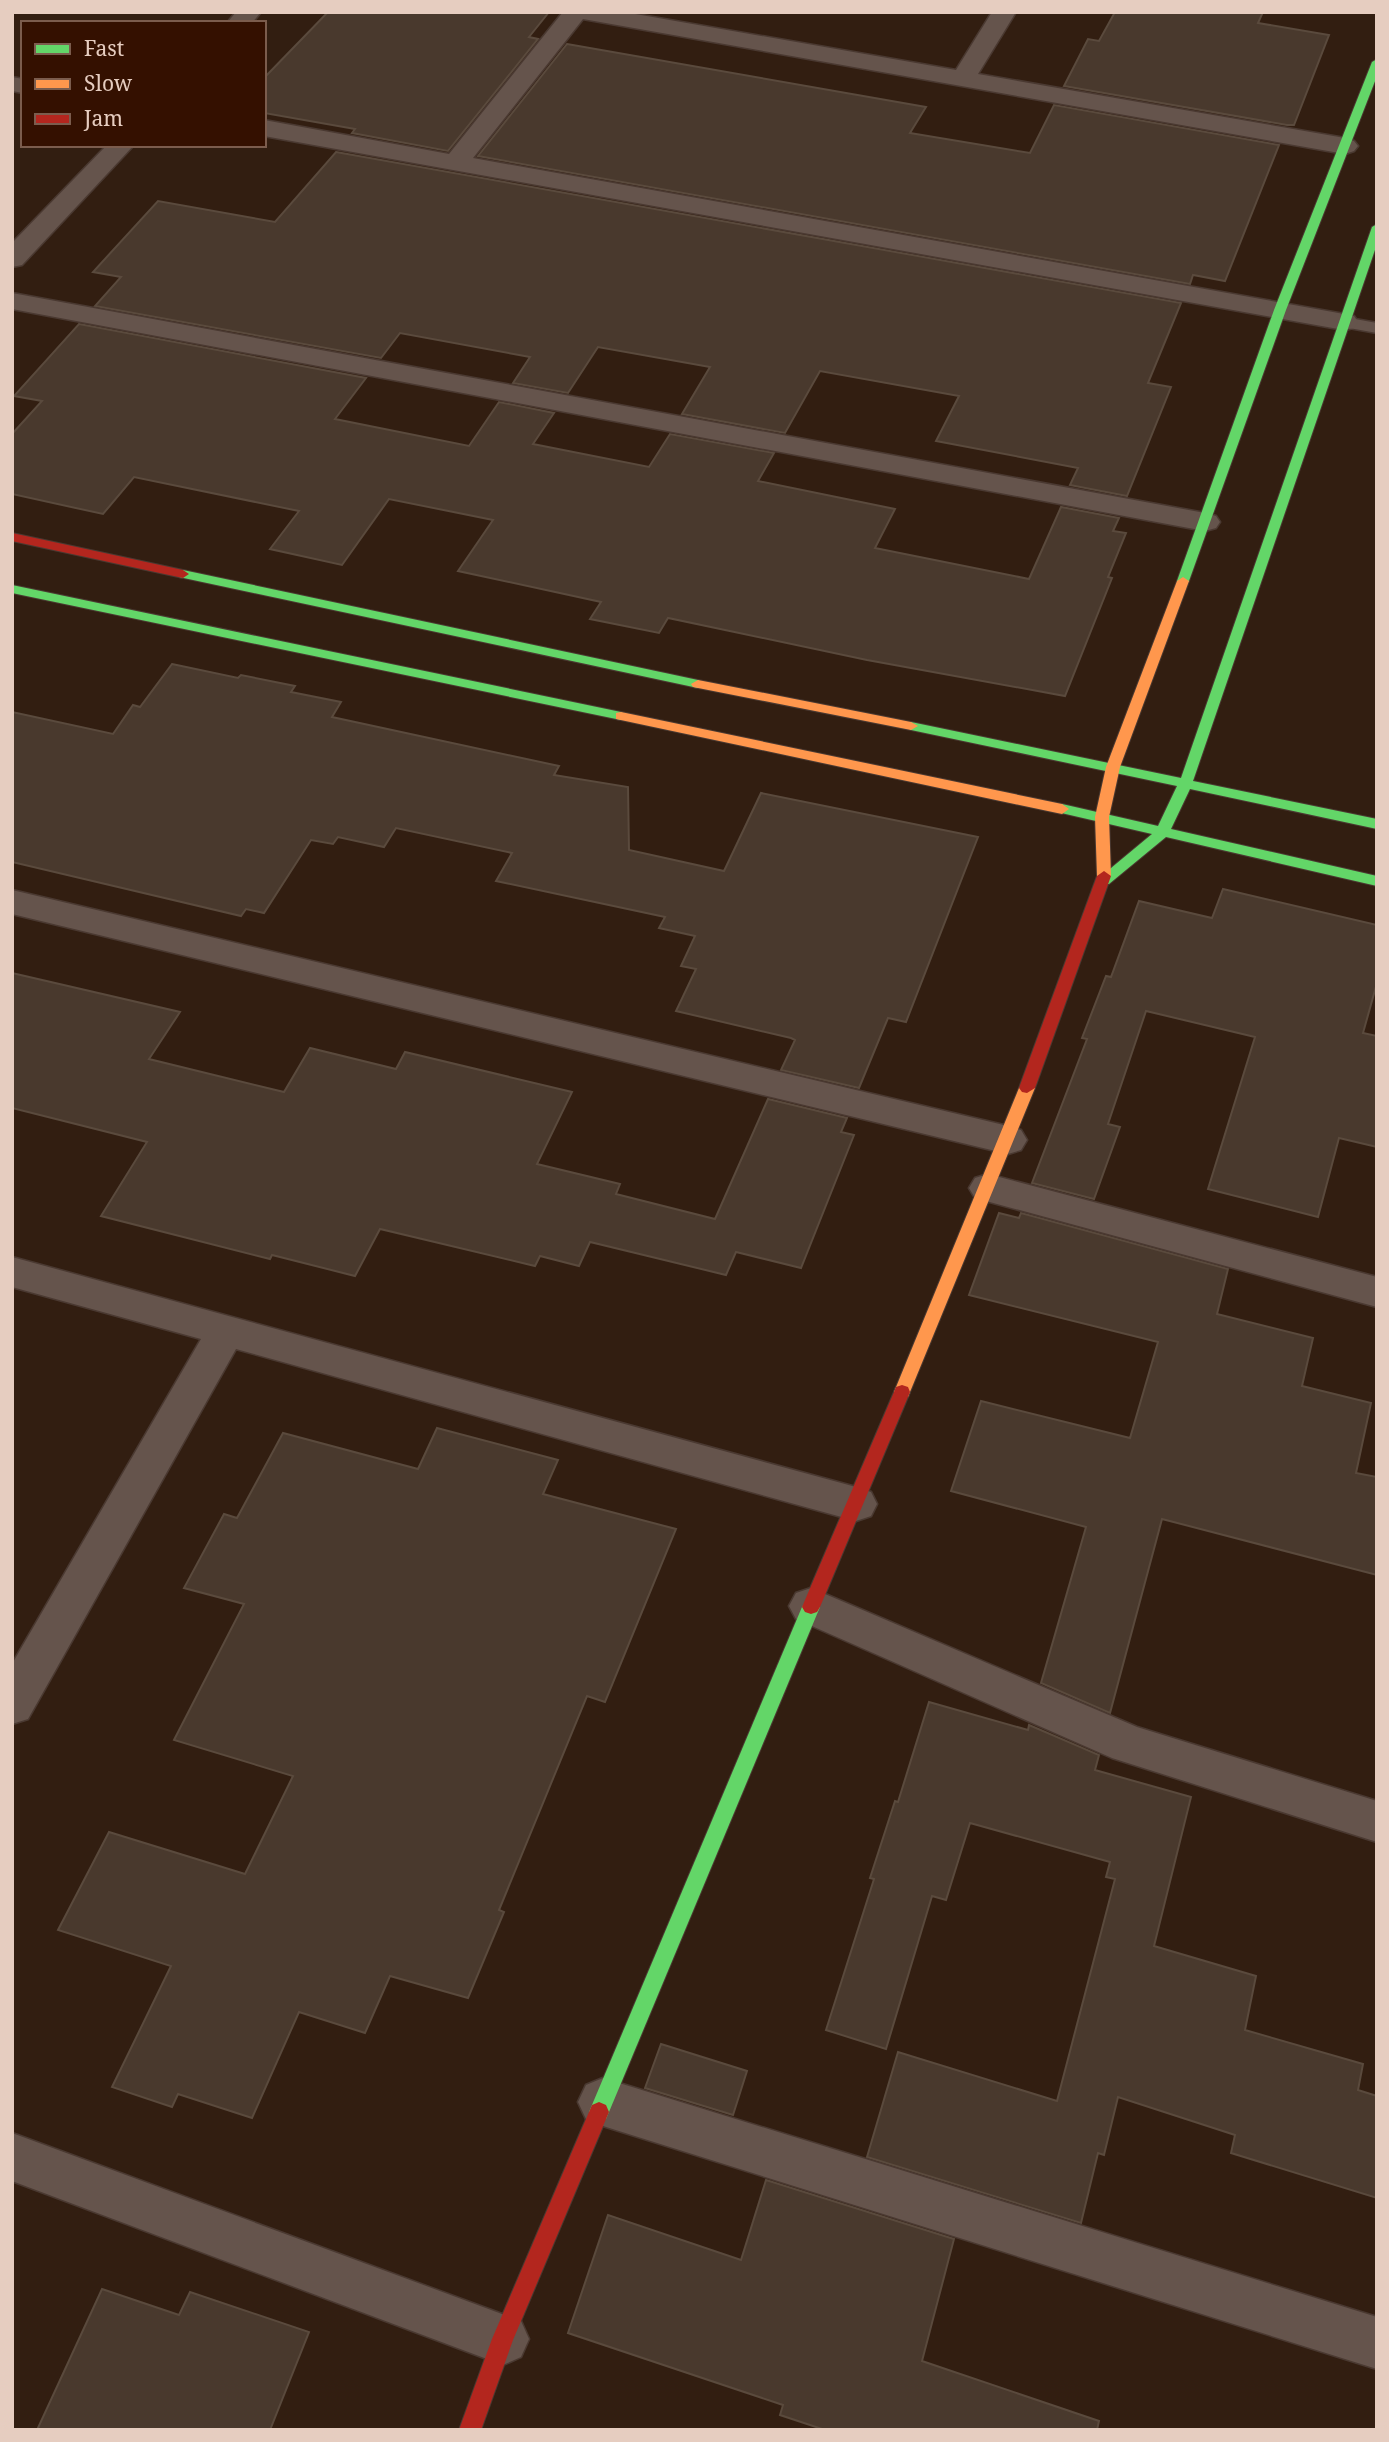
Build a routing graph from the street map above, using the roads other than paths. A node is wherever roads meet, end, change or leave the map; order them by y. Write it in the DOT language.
graph roads {
  1 [pos="576,12"];
  2 [pos="582,12"];
  3 [pos="1004,12"];
  4 [pos="1377,62"];
  5 [pos="963,79"];
  6 [pos="266,128"];
  7 [pos="1345,146"];
  8 [pos="119,147"];
  9 [pos="457,161"];
  10 [pos="1377,227"];
  11 [pos="12,259"];
  12 [pos="12,302"];
  13 [pos="1280,310"];
  14 [pos="1344,322"];
  15 [pos="1377,328"];
  16 [pos="1205,522"];
  17 [pos="12,537"];
  18 [pos="12,589"];
  19 [pos="1113,767"];
  20 [pos="1186,782"];
  21 [pos="1102,817"];
  22 [pos="1377,824"];
  23 [pos="1162,832"];
  24 [pos="1104,881"];
  25 [pos="1377,881"];
  26 [pos="12,902"];
  27 [pos="1008,1140"];
  28 [pos="988,1188"];
  29 [pos="12,1272"];
  30 [pos="1377,1292"];
  31 [pos="227,1329"];
  32 [pos="856,1504"];
  33 [pos="811,1606"];
  34 [pos="12,1705"];
  35 [pos="1377,1822"];
  36 [pos="603,2102"];
  37 [pos="12,2157"];
  38 [pos="503,2339"];
  39 [pos="1377,2343"];
  40 [pos="470,2430"];
  1 -- 9 [label="street"];
  2 -- 5 [label="street"];
  3 -- 5 [label="street"];
  4 -- 7 [label="street"];
  5 -- 7 [label="street"];
  6 -- 9 [label="street"];
  7 -- 13 [label="street"];
  8 -- 11 [label="street"];
  9 -- 13 [label="street"];
  10 -- 14 [label="street"];
  12 -- 16 [label="street"];
  13 -- 14 [label="street"];
  13 -- 16 [label="street"];
  14 -- 15 [label="lane"];
  14 -- 20 [label="street"];
  16 -- 19 [label="street"];
  17 -- 19 [label="street"];
  18 -- 21 [label="street"];
  19 -- 20 [label="street"];
  19 -- 21 [label="street"];
  20 -- 22 [label="street"];
  20 -- 23 [label="street"];
  21 -- 23 [label="street"];
  21 -- 24 [label="street"];
  23 -- 24 [label="street"];
  23 -- 25 [label="street"];
  24 -- 27 [label="street"];
  26 -- 27 [label="street"];
  27 -- 28 [label="street"];
  28 -- 30 [label="street"];
  28 -- 32 [label="street"];
  29 -- 31 [label="street"];
  31 -- 32 [label="street"];
  31 -- 34 [label="street"];
  32 -- 33 [label="street"];
  33 -- 35 [label="street"];
  33 -- 36 [label="street"];
  36 -- 38 [label="street"];
  36 -- 39 [label="street"];
  37 -- 38 [label="street"];
  38 -- 40 [label="street"];
}
